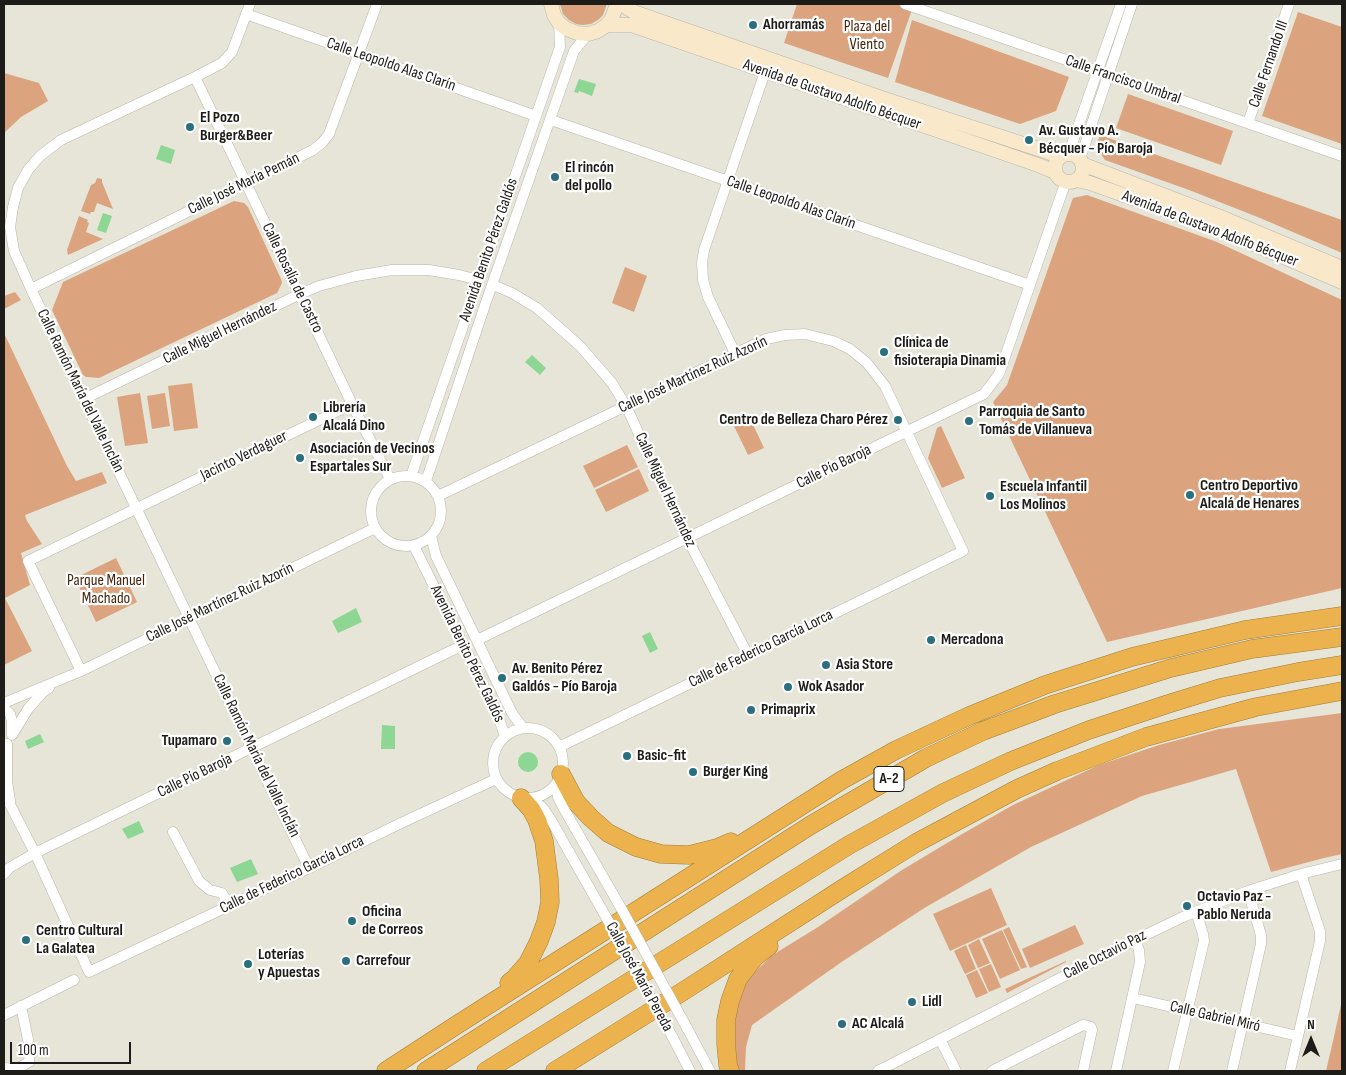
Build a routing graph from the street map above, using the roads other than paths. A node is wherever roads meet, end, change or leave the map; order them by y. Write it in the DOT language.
graph roads {
  1 [pos="250,4"];
  2 [pos="377,4"];
  3 [pos="551,4"];
  4 [pos="617,4"];
  5 [pos="621,4"];
  6 [pos="905,4"];
  7 [pos="1121,4"];
  8 [pos="1132,4"];
  9 [pos="1289,4"];
  10 [pos="937,9"];
  11 [pos="246,14"];
  12 [pos="559,23"];
  13 [pos="607,25"];
  14 [pos="588,34"];
  15 [pos="359,54"];
  16 [pos="765,72"];
  17 [pos="1102,73"];
  18 [pos="195,77"];
  19 [pos="536,116"];
  20 [pos="551,120"];
  21 [pos="1248,123"];
  22 [pos="1063,155"];
  23 [pos="1342,156"];
  24 [pos="1081,161"];
  25 [pos="1055,172"];
  26 [pos="728,181"];
  27 [pos="1071,181"];
  28 [pos="246,184"];
  29 [pos="1342,268"];
  30 [pos="478,280"];
  31 [pos="1342,282"];
  32 [pos="493,285"];
  33 [pos="1030,285"];
  34 [pos="31,289"];
  35 [pos="300,294"];
  36 [pos="735,353"];
  37 [pos="84,399"];
  38 [pos="352,404"];
  39 [pos="626,406"];
  40 [pos="907,431"];
  41 [pos="411,476"];
  42 [pos="390,479"];
  43 [pos="426,481"];
  44 [pos="438,496"];
  45 [pos="136,508"];
  46 [pos="375,528"];
  47 [pos="431,536"];
  48 [pos="687,538"];
  49 [pos="414,546"];
  50 [pos="963,551"];
  51 [pos="1342,616"];
  52 [pos="189,618"];
  53 [pos="1342,637"];
  54 [pos="477,640"];
  55 [pos="463,645"];
  56 [pos="748,655"];
  57 [pos="1342,665"];
  58 [pos="81,671"];
  59 [pos="1342,676"];
  60 [pos="64,677"];
  61 [pos="1342,691"];
  62 [pos="4,703"];
  63 [pos="1171,703"];
  64 [pos="4,708"];
  65 [pos="523,728"];
  66 [pos="505,736"];
  67 [pos="8,742"];
  68 [pos="559,747"];
  69 [pos="252,748"];
  70 [pos="496,779"];
  71 [pos="559,779"];
  72 [pos="842,780"];
  73 [pos="4,793"];
  74 [pos="526,798"];
  75 [pos="10,805"];
  76 [pos="173,832"];
  77 [pos="35,853"];
  78 [pos="1342,864"];
  79 [pos="310,868"];
  80 [pos="4,874"];
  81 [pos="1301,874"];
  82 [pos="842,889"];
  83 [pos="1248,891"];
  84 [pos="229,905"];
  85 [pos="1196,912"];
  86 [pos="1135,940"];
  87 [pos="74,980"];
  88 [pos="1133,998"];
  89 [pos="21,1006"];
  90 [pos="1187,1010"];
  91 [pos="4,1015"];
  92 [pos="1242,1022"];
  93 [pos="455,1026"];
  94 [pos="485,1033"];
  95 [pos="1298,1036"];
  96 [pos="940,1039"];
  97 [pos="4,1068"];
  98 [pos="386,1071"];
  99 [pos="418,1071"];
  100 [pos="426,1071"];
  101 [pos="486,1071"];
  102 [pos="555,1071"];
  103 [pos="690,1071"];
  104 [pos="710,1071"];
  105 [pos="730,1071"];
  106 [pos="878,1071"];
  107 [pos="956,1071"];
  108 [pos="992,1071"];
  109 [pos="1083,1071"];
  110 [pos="1116,1071"];
  111 [pos="1173,1071"];
  112 [pos="1232,1071"];
  113 [pos="1290,1071"];
  1 -- 11 [label="street, Calle Ramón María del Valle Inclán"];
  2 -- 15 [label="street, Calle José María Pemán"];
  3 -- 12 [label="street"];
  4 -- 13 [label="street"];
  5 -- 22 [label="street, Avenida de Gustavo Adolfo Bécquer"];
  6 -- 10 [label="street, Calle Francisco Umbral"];
  7 -- 17 [label="street"];
  8 -- 17 [label="street"];
  9 -- 21 [label="street, Calle Fernando III"];
  10 -- 17 [label="street, Calle Francisco Umbral"];
  11 -- 15 [label="street, Calle Leopoldo Alas Clarín"];
  11 -- 18 [label="street, Calle Ramón María del Valle Inclán"];
  12 -- 14 [label="street"];
  12 -- 19 [label="street, Avenida Benito Pérez Galdós"];
  13 -- 14 [label="street"];
  13 -- 16 [label="street, Avenida de Gustavo Adolfo Bécquer"];
  14 -- 20 [label="street, Avenida Benito Pérez Galdós"];
  15 -- 19 [label="street, Calle Leopoldo Alas Clarín"];
  15 -- 28 [label="street, Calle José María Pemán"];
  16 -- 25 [label="street, Avenida de Gustavo Adolfo Bécquer"];
  16 -- 26 [label="street"];
  17 -- 21 [label="street, Calle Francisco Umbral"];
  17 -- 22 [label="street"];
  17 -- 24 [label="street"];
  18 -- 28 [label="street, Calle Rosalía de Castro"];
  18 -- 34 [label="street, Calle Ramón María del Valle Inclán"];
  19 -- 30 [label="street, Avenida Benito Pérez Galdós"];
  20 -- 26 [label="street, Calle Leopoldo Alas Clarín"];
  20 -- 32 [label="street, Avenida Benito Pérez Galdós"];
  21 -- 23 [label="street, Calle Francisco Umbral"];
  22 -- 24 [label="street"];
  22 -- 25 [label="street"];
  24 -- 27 [label="street"];
  24 -- 29 [label="street, Avenida de Gustavo Adolfo Bécquer"];
  25 -- 27 [label="street"];
  26 -- 33 [label="street, Calle Leopoldo Alas Clarín"];
  26 -- 36 [label="street"];
  27 -- 31 [label="street, Avenida de Gustavo Adolfo Bécquer"];
  27 -- 33 [label="street, Calle Pío Baroja"];
  28 -- 34 [label="street, Calle José María Pemán"];
  28 -- 35 [label="street, Calle Rosalía de Castro"];
  30 -- 35 [label="street, Calle Miguel Hernández"];
  30 -- 41 [label="street, Avenida Benito Pérez Galdós"];
  32 -- 39 [label="street, Calle Miguel Hernández"];
  32 -- 43 [label="street, Avenida Benito Pérez Galdós"];
  33 -- 40 [label="street, Calle Pío Baroja"];
  34 -- 37 [label="street, Calle Ramón María del Valle Inclán"];
  35 -- 37 [label="street, Calle Miguel Hernández"];
  35 -- 38 [label="street, Calle Rosalía de Castro"];
  36 -- 39 [label="street, Calle José Martínez Ruiz Azorín"];
  36 -- 40 [label="street, Calle José Martínez Ruiz Azorín"];
  37 -- 45 [label="street, Calle Ramón María del Valle Inclán"];
  38 -- 42 [label="street, Calle Rosalía de Castro"];
  38 -- 45 [label="street, Jacinto Verdaguer"];
  39 -- 44 [label="street, Calle José Martínez Ruiz Azorín"];
  39 -- 48 [label="street, Calle Miguel Hernández"];
  40 -- 48 [label="street, Calle Pío Baroja"];
  40 -- 50 [label="street, Calle José Martínez Ruiz Azorín"];
  41 -- 42 [label="street"];
  41 -- 43 [label="street"];
  42 -- 46 [label="street"];
  43 -- 44 [label="street"];
  44 -- 47 [label="street"];
  45 -- 52 [label="street, Calle Ramón María del Valle Inclán"];
  45 -- 58 [label="street, Jacinto Verdaguer"];
  46 -- 49 [label="street"];
  46 -- 52 [label="street, Calle José Martínez Ruiz Azorín"];
  47 -- 49 [label="street"];
  47 -- 54 [label="street, Avenida Benito Pérez Galdós"];
  48 -- 54 [label="street, Calle Pío Baroja"];
  48 -- 56 [label="street, Calle Miguel Hernández"];
  49 -- 55 [label="street, Avenida Benito Pérez Galdós"];
  50 -- 56 [label="street, Calle de Federico García Lorca"];
  51 -- 72 [label="highway"];
  52 -- 58 [label="street, Calle José Martínez Ruiz Azorín"];
  52 -- 69 [label="street, Calle Ramón María del Valle Inclán"];
  53 -- 94 [label="highway, A-2"];
  54 -- 65 [label="street, Avenida Benito Pérez Galdós"];
  55 -- 66 [label="street, Avenida Benito Pérez Galdós"];
  55 -- 69 [label="street, Calle Pío Baroja"];
  56 -- 68 [label="street, Calle de Federico García Lorca"];
  57 -- 63 [label="highway, A-2"];
  58 -- 60 [label="street, Calle José Martínez Ruiz Azorín"];
  59 -- 63 [label="highway"];
  60 -- 62 [label="street, Calle José Martínez Ruiz Azorín"];
  60 -- 67 [label="street, Calle José Martínez Ruiz Azorín"];
  61 -- 82 [label="highway"];
  63 -- 101 [label="highway, A-2"];
  64 -- 67 [label="street"];
  65 -- 66 [label="street"];
  65 -- 68 [label="street"];
  66 -- 70 [label="street"];
  67 -- 75 [label="street"];
  68 -- 71 [label="street"];
  69 -- 77 [label="street, Calle Pío Baroja"];
  69 -- 79 [label="street, Calle Ramón María del Valle Inclán"];
  70 -- 74 [label="street"];
  70 -- 79 [label="street, Calle de Federico García Lorca"];
  71 -- 72 [label="highway"];
  71 -- 74 [label="street"];
  71 -- 104 [label="street, bridge"];
  72 -- 93 [label="highway"];
  73 -- 75 [label="street"];
  74 -- 93 [label="highway"];
  74 -- 103 [label="street, Calle José María Pereda, bridge"];
  75 -- 77 [label="street"];
  76 -- 84 [label="street"];
  77 -- 80 [label="street, Calle Pío Baroja"];
  77 -- 84 [label="street, Calle de Federico García Lorca"];
  78 -- 81 [label="street, Calle Octavio Paz"];
  79 -- 84 [label="street, Calle de Federico García Lorca"];
  81 -- 83 [label="street, Calle Octavio Paz"];
  81 -- 95 [label="street"];
  82 -- 102 [label="highway"];
  82 -- 105 [label="highway"];
  83 -- 85 [label="street, Calle Octavio Paz"];
  83 -- 92 [label="street"];
  85 -- 86 [label="street, Calle Octavio Paz"];
  85 -- 90 [label="street"];
  86 -- 88 [label="street"];
  86 -- 96 [label="street, Calle Octavio Paz"];
  87 -- 89 [label="street"];
  88 -- 90 [label="street, Calle Gabriel Miró"];
  88 -- 110 [label="street"];
  89 -- 91 [label="street"];
  89 -- 97 [label="street"];
  90 -- 92 [label="street, Calle Gabriel Miró"];
  90 -- 111 [label="street"];
  92 -- 95 [label="street, Calle Gabriel Miró"];
  92 -- 112 [label="street"];
  93 -- 98 [label="highway"];
  94 -- 99 [label="highway"];
  94 -- 100 [label="highway, A-2"];
  95 -- 113 [label="street"];
  96 -- 106 [label="street, Calle Octavio Paz"];
  96 -- 107 [label="street"];
  108 -- 109 [label="street"];
}
